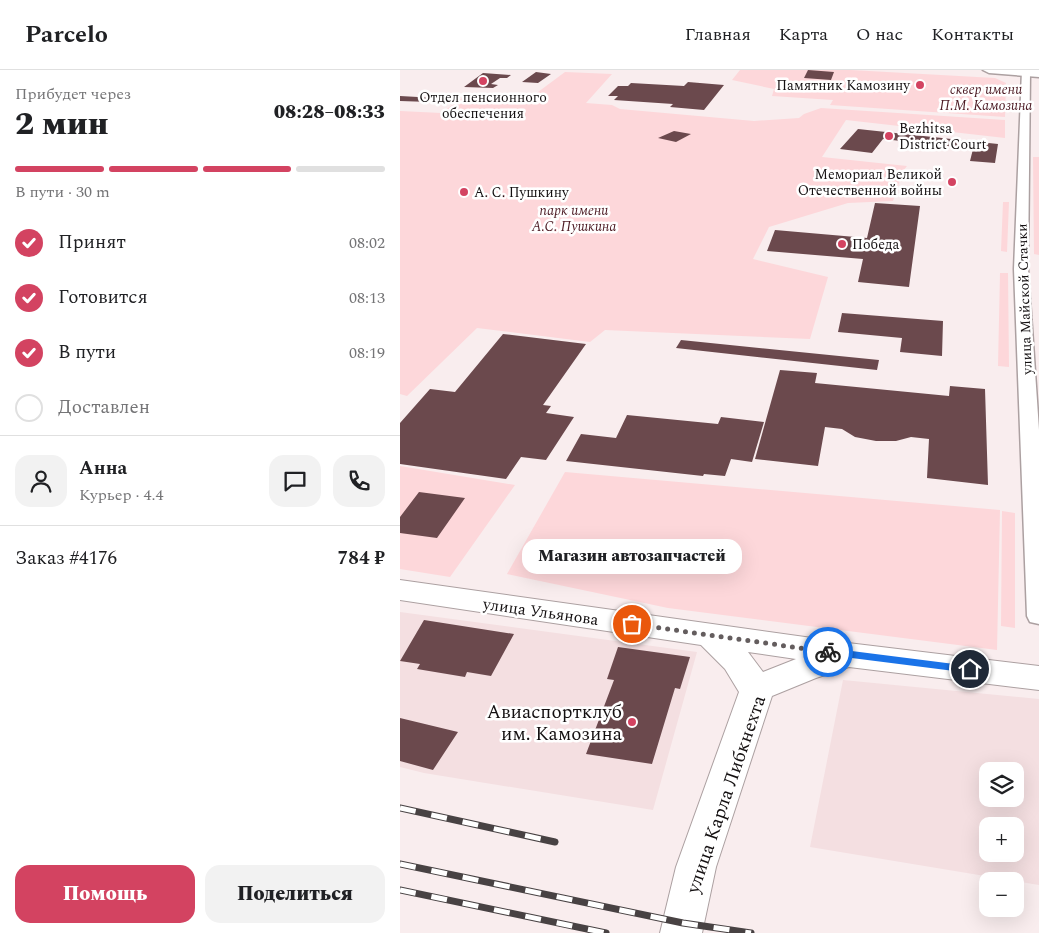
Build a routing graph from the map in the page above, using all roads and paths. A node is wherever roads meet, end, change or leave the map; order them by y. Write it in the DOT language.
graph roads {
  1 [pos="989,70"];
  2 [pos="1032,72"];
  3 [pos="400,590"];
  4 [pos="1039,616"];
  5 [pos="710,635"];
  6 [pos="848,655"];
  7 [pos="1039,678"];
  8 [pos="758,690"];
  9 [pos="681,933"];
  1 -- 2 [label="street"];
  2 -- 4 [label="street, улица Майской Стачки"];
  3 -- 5 [label="main road, улица Ульянова"];
  5 -- 6 [label="main road, улица Ульянова"];
  5 -- 8 [label="main road"];
  6 -- 7 [label="main road, улица Ульянова"];
  6 -- 8 [label="main road, улица Карла Либкнехта"];
  8 -- 9 [label="main road, улица Карла Либкнехта"];
}
